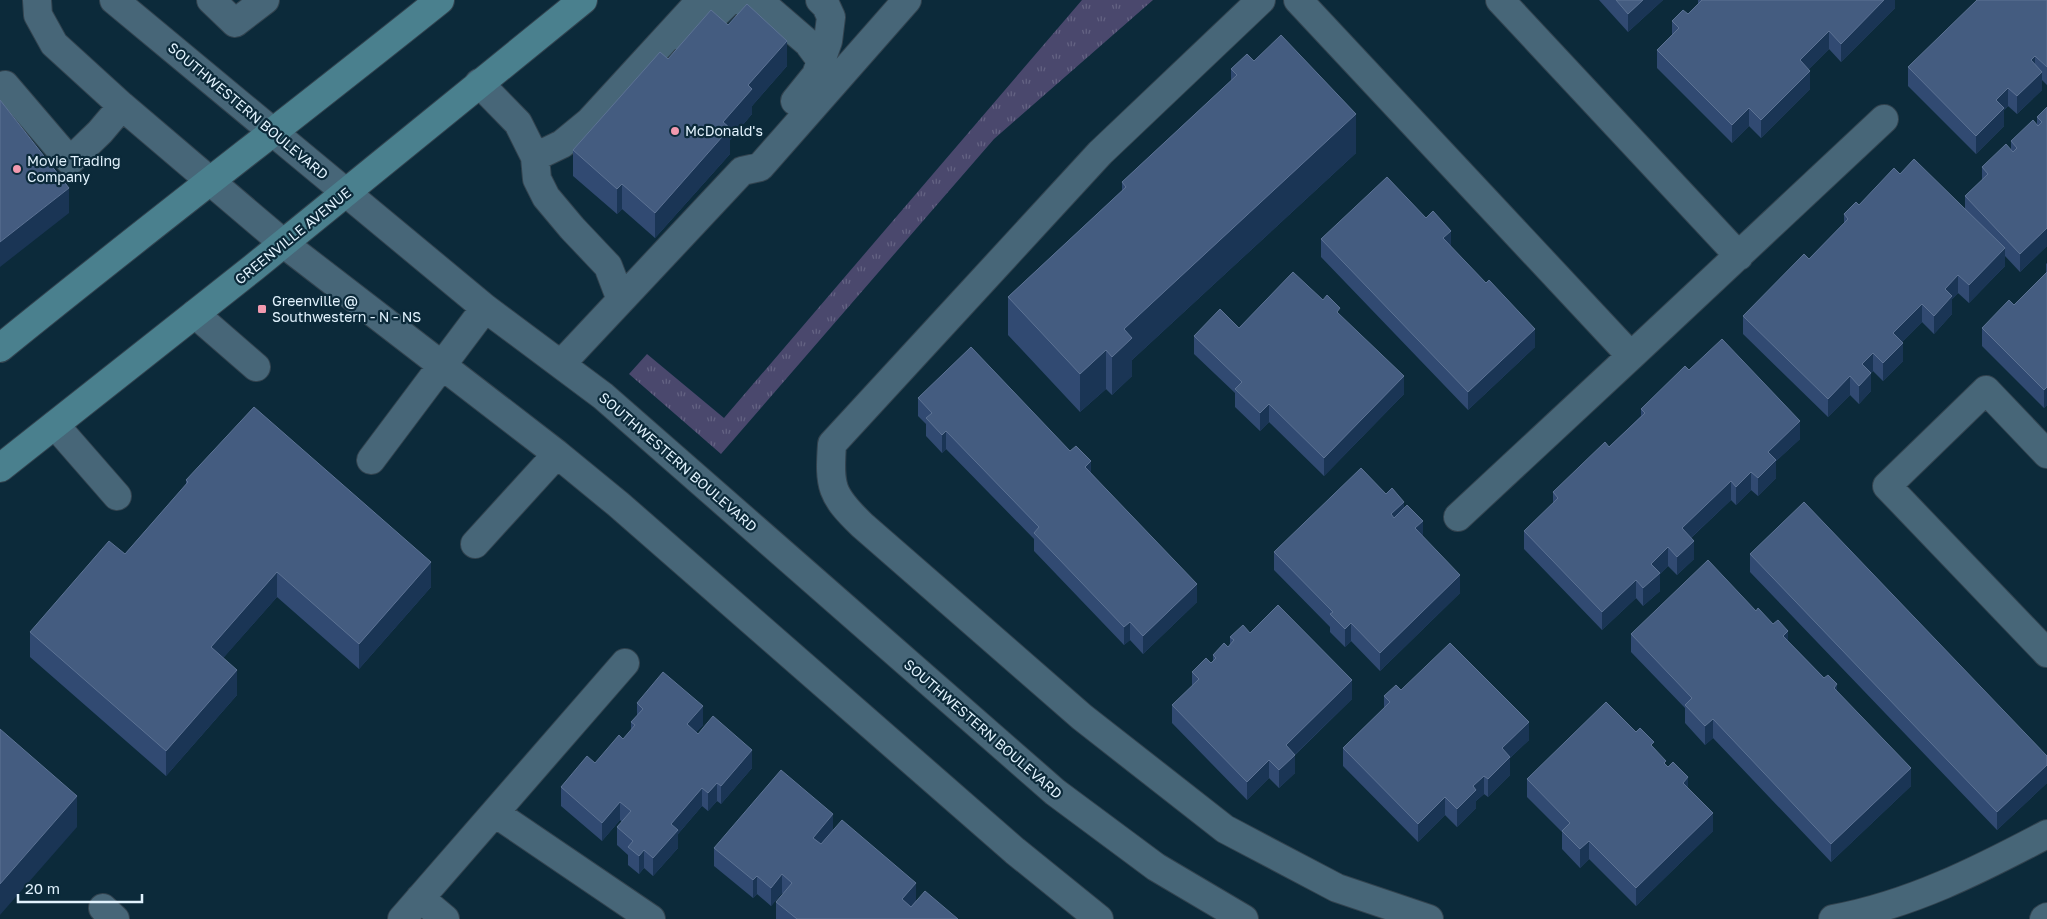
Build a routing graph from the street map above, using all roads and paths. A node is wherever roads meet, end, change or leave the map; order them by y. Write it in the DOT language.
graph roads {
  1 [pos="37,0"];
  2 [pos="114,0"];
  3 [pos="210,0"];
  4 [pos="264,0"];
  5 [pos="583,0"];
  6 [pos="701,0"];
  7 [pos="730,0"];
  8 [pos="738,0"];
  9 [pos="820,0"];
  10 [pos="906,0"];
  11 [pos="1260,0"];
  12 [pos="1298,0"];
  13 [pos="1500,0"];
  14 [pos="438,1"];
  15 [pos="820,59"];
  16 [pos="479,83"];
  17 [pos="5,86"];
  18 [pos="122,106"];
  19 [pos="1884,119"];
  20 [pos="274,132"];
  21 [pos="562,144"];
  22 [pos="535,157"];
  23 [pos="742,171"];
  24 [pos="209,181"];
  25 [pos="346,193"];
  26 [pos="284,243"];
  27 [pos="1739,256"];
  28 [pos="621,300"];
  29 [pos="485,308"];
  30 [pos="195,314"];
  31 [pos="0,348"];
  32 [pos="1631,356"];
  33 [pos="561,364"];
  34 [pos="442,365"];
  35 [pos="256,367"];
  36 [pos="54,426"];
  37 [pos="557,454"];
  38 [pos="2047,454"];
  39 [pos="371,460"];
  40 [pos="0,468"];
  41 [pos="118,496"];
  42 [pos="1458,518"];
  43 [pos="475,544"];
  44 [pos="2047,652"];
  45 [pos="625,662"];
  46 [pos="495,813"];
  47 [pos="2047,834"];
  48 [pos="420,898"];
  49 [pos="2047,917"];
  50 [pos="402,919"];
  51 [pos="445,919"];
  52 [pos="651,919"];
  53 [pos="1099,919"];
  54 [pos="1244,919"];
  55 [pos="1429,919"];
  56 [pos="1834,919"];
  57 [pos="2044,919"];
  1 -- 18 [label="street"];
  2 -- 20 [label="street, SOUTHWESTERN BOULEVARD"];
  3 -- 4 [label="street"];
  5 -- 16 [label="main road, GREENVILLE AVENUE"];
  6 -- 21 [label="street"];
  7 -- 21 [label="street"];
  8 -- 15 [label="street"];
  9 -- 15 [label="street"];
  10 -- 23 [label="street"];
  11 -- 55 [label="street"];
  12 -- 32 [label="street"];
  13 -- 27 [label="street"];
  14 -- 20 [label="main road"];
  15 -- 23 [label="street"];
  16 -- 22 [label="street"];
  16 -- 25 [label="main road, GREENVILLE AVENUE"];
  17 -- 18 [label="street"];
  18 -- 24 [label="street"];
  19 -- 27 [label="street"];
  20 -- 24 [label="main road"];
  20 -- 25 [label="street, SOUTHWESTERN BOULEVARD"];
  21 -- 22 [label="street"];
  22 -- 28 [label="street"];
  23 -- 28 [label="street"];
  24 -- 26 [label="street"];
  24 -- 31 [label="main road"];
  25 -- 26 [label="main road, GREENVILLE AVENUE"];
  25 -- 29 [label="street, SOUTHWESTERN BOULEVARD"];
  26 -- 30 [label="main road, GREENVILLE AVENUE"];
  26 -- 34 [label="street"];
  27 -- 32 [label="street"];
  28 -- 33 [label="street"];
  29 -- 33 [label="street, SOUTHWESTERN BOULEVARD"];
  29 -- 34 [label="street"];
  30 -- 35 [label="street"];
  30 -- 36 [label="main road, GREENVILLE AVENUE"];
  32 -- 42 [label="street"];
  33 -- 54 [label="street, SOUTHWESTERN BOULEVARD"];
  34 -- 37 [label="street"];
  34 -- 39 [label="street"];
  36 -- 40 [label="main road, GREENVILLE AVENUE"];
  36 -- 41 [label="street"];
  37 -- 43 [label="street"];
  37 -- 53 [label="street"];
  38 -- 44 [label="street"];
  45 -- 46 [label="street"];
  46 -- 48 [label="street"];
  46 -- 52 [label="street"];
  47 -- 56 [label="street"];
  48 -- 50 [label="street"];
  48 -- 51 [label="street"];
  49 -- 57 [label="street"];
}
